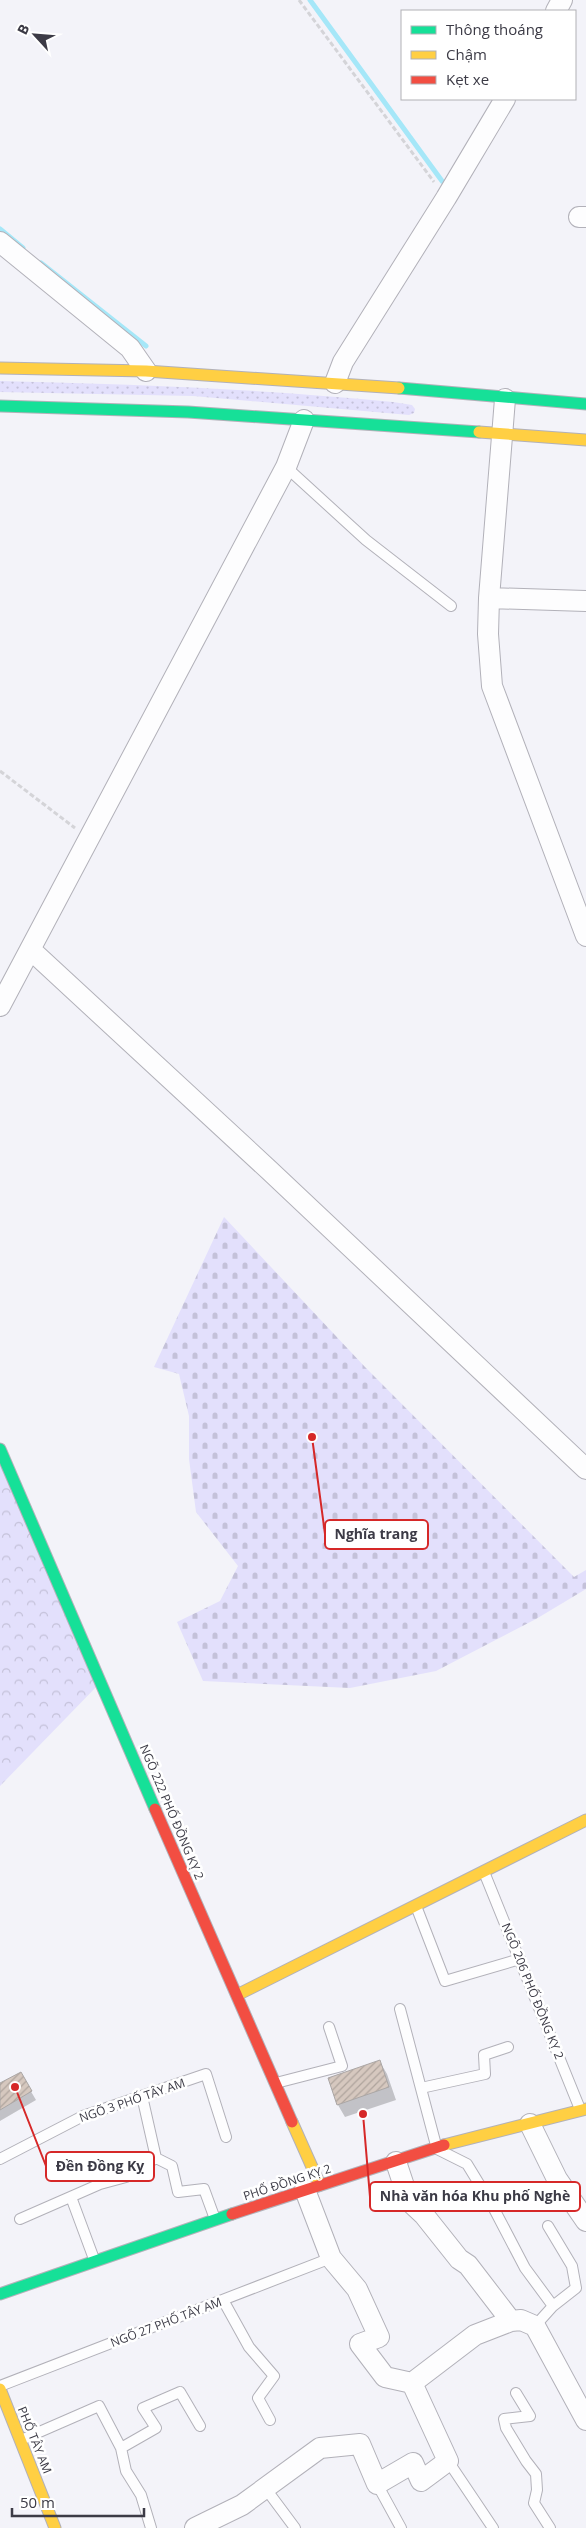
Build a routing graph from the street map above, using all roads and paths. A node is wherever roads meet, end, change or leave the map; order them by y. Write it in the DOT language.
graph roads {
  1 [pos="299,0"];
  2 [pos="503,100"];
  3 [pos="446,198"];
  4 [pos="0,242"];
  5 [pos="0,368"];
  6 [pos="146,371"];
  7 [pos="335,383"];
  8 [pos="505,399"];
  9 [pos="586,404"];
  10 [pos="0,406"];
  11 [pos="304,420"];
  12 [pos="501,435"];
  13 [pos="586,440"];
  14 [pos="286,467"];
  15 [pos="489,598"];
  16 [pos="586,601"];
  17 [pos="451,606"];
  18 [pos="0,771"];
  19 [pos="89,839"];
  20 [pos="586,936"];
  21 [pos="30,950"];
  22 [pos="0,1006"];
  23 [pos="0,1449"];
  24 [pos="586,1469"];
  25 [pos="586,1820"];
  26 [pos="484,1871"];
  27 [pos="416,1905"];
  28 [pos="520,1959"];
  29 [pos="237,1995"];
  30 [pos="400,2009"];
  31 [pos="329,2027"];
  32 [pos="508,2046"];
  33 [pos="276,2084"];
  34 [pos="421,2088"];
  35 [pos="142,2096"];
  36 [pos="584,2113"];
  37 [pos="530,2124"];
  38 [pos="226,2137"];
  39 [pos="437,2149"];
  40 [pos="156,2158"];
  41 [pos="0,2159"];
  42 [pos="396,2162"];
  43 [pos="312,2188"];
  44 [pos="71,2196"];
  45 [pos="20,2218"];
  46 [pos="215,2220"];
  47 [pos="586,2221"];
  48 [pos="548,2226"];
  49 [pos="331,2258"];
  50 [pos="94,2261"];
  51 [pos="0,2294"];
  52 [pos="223,2300"];
  53 [pos="553,2306"];
  54 [pos="511,2320"];
  55 [pos="535,2326"];
  56 [pos="412,2383"];
  57 [pos="0,2388"];
  58 [pos="516,2393"];
  59 [pos="270,2420"];
  60 [pos="586,2420"];
  61 [pos="200,2426"];
  62 [pos="20,2440"];
  63 [pos="121,2448"];
  64 [pos="448,2461"];
  65 [pos="377,2484"];
  66 [pos="266,2489"];
  67 [pos="55,2528"];
  68 [pos="151,2528"];
  69 [pos="196,2528"];
  70 [pos="295,2528"];
  71 [pos="401,2528"];
  72 [pos="493,2528"];
  73 [pos="550,2528"];
  1 -- 3 [label="path"];
  2 -- 3 [label="street"];
  3 -- 7 [label="street"];
  4 -- 6 [label="street"];
  5 -- 6 [label="street"];
  6 -- 7 [label="street"];
  7 -- 8 [label="street"];
  8 -- 9 [label="street"];
  8 -- 12 [label="street"];
  10 -- 11 [label="street"];
  11 -- 12 [label="street"];
  11 -- 14 [label="street"];
  12 -- 13 [label="street"];
  12 -- 15 [label="street"];
  14 -- 17 [label="lane"];
  14 -- 19 [label="street"];
  15 -- 16 [label="street"];
  15 -- 20 [label="street"];
  18 -- 19 [label="path"];
  19 -- 21 [label="street"];
  21 -- 22 [label="street"];
  21 -- 24 [label="street"];
  23 -- 29 [label="street, NGÕ 222 PHỐ ĐỒNG KỴ 2"];
  25 -- 26 [label="street"];
  26 -- 27 [label="street"];
  26 -- 28 [label="lane, NGÕ 206 PHỐ ĐỒNG KỴ 2"];
  27 -- 28 [label="lane"];
  27 -- 29 [label="street"];
  28 -- 36 [label="lane, NGÕ 206 PHỐ ĐỒNG KỴ 2"];
  29 -- 33 [label="street, NGÕ 222 PHỐ ĐỒNG KỴ 2"];
  30 -- 34 [label="lane"];
  31 -- 33 [label="lane"];
  32 -- 34 [label="lane"];
  33 -- 43 [label="street, NGÕ 222 PHỐ ĐỒNG KỴ 2"];
  34 -- 39 [label="lane"];
  35 -- 38 [label="lane, NGÕ 3 PHỐ TÂY AM"];
  35 -- 40 [label="lane"];
  35 -- 41 [label="lane, NGÕ 3 PHỐ TÂY AM"];
  36 -- 37 [label="street, PHỐ ĐỒNG KỴ 2"];
  37 -- 39 [label="street, PHỐ ĐỒNG KỴ 2"];
  37 -- 47 [label="street"];
  39 -- 42 [label="street, PHỐ ĐỒNG KỴ 2"];
  39 -- 53 [label="lane"];
  40 -- 44 [label="lane"];
  40 -- 46 [label="lane"];
  42 -- 43 [label="street, PHỐ ĐỒNG KỴ 2"];
  42 -- 54 [label="street"];
  43 -- 46 [label="street, PHỐ ĐỒNG KỴ 2"];
  43 -- 49 [label="street"];
  44 -- 45 [label="lane"];
  44 -- 50 [label="lane"];
  46 -- 50 [label="street, PHỐ ĐỒNG KỴ 2"];
  48 -- 53 [label="lane"];
  49 -- 52 [label="lane, NGÕ 27 PHỐ TÂY AM"];
  49 -- 56 [label="street"];
  50 -- 51 [label="street, PHỐ ĐỒNG KỴ 2"];
  52 -- 57 [label="lane, NGÕ 27 PHỐ TÂY AM"];
  52 -- 59 [label="lane"];
  53 -- 55 [label="lane"];
  54 -- 55 [label="street"];
  54 -- 56 [label="street"];
  55 -- 60 [label="street"];
  56 -- 64 [label="street"];
  57 -- 62 [label="street, PHỐ TÂY AM"];
  58 -- 73 [label="lane"];
  61 -- 63 [label="lane"];
  62 -- 63 [label="lane"];
  62 -- 67 [label="street, PHỐ TÂY AM"];
  63 -- 68 [label="lane"];
  64 -- 65 [label="street"];
  64 -- 72 [label="lane"];
  65 -- 66 [label="street"];
  65 -- 71 [label="lane"];
  66 -- 69 [label="street"];
  66 -- 70 [label="lane"];
}
